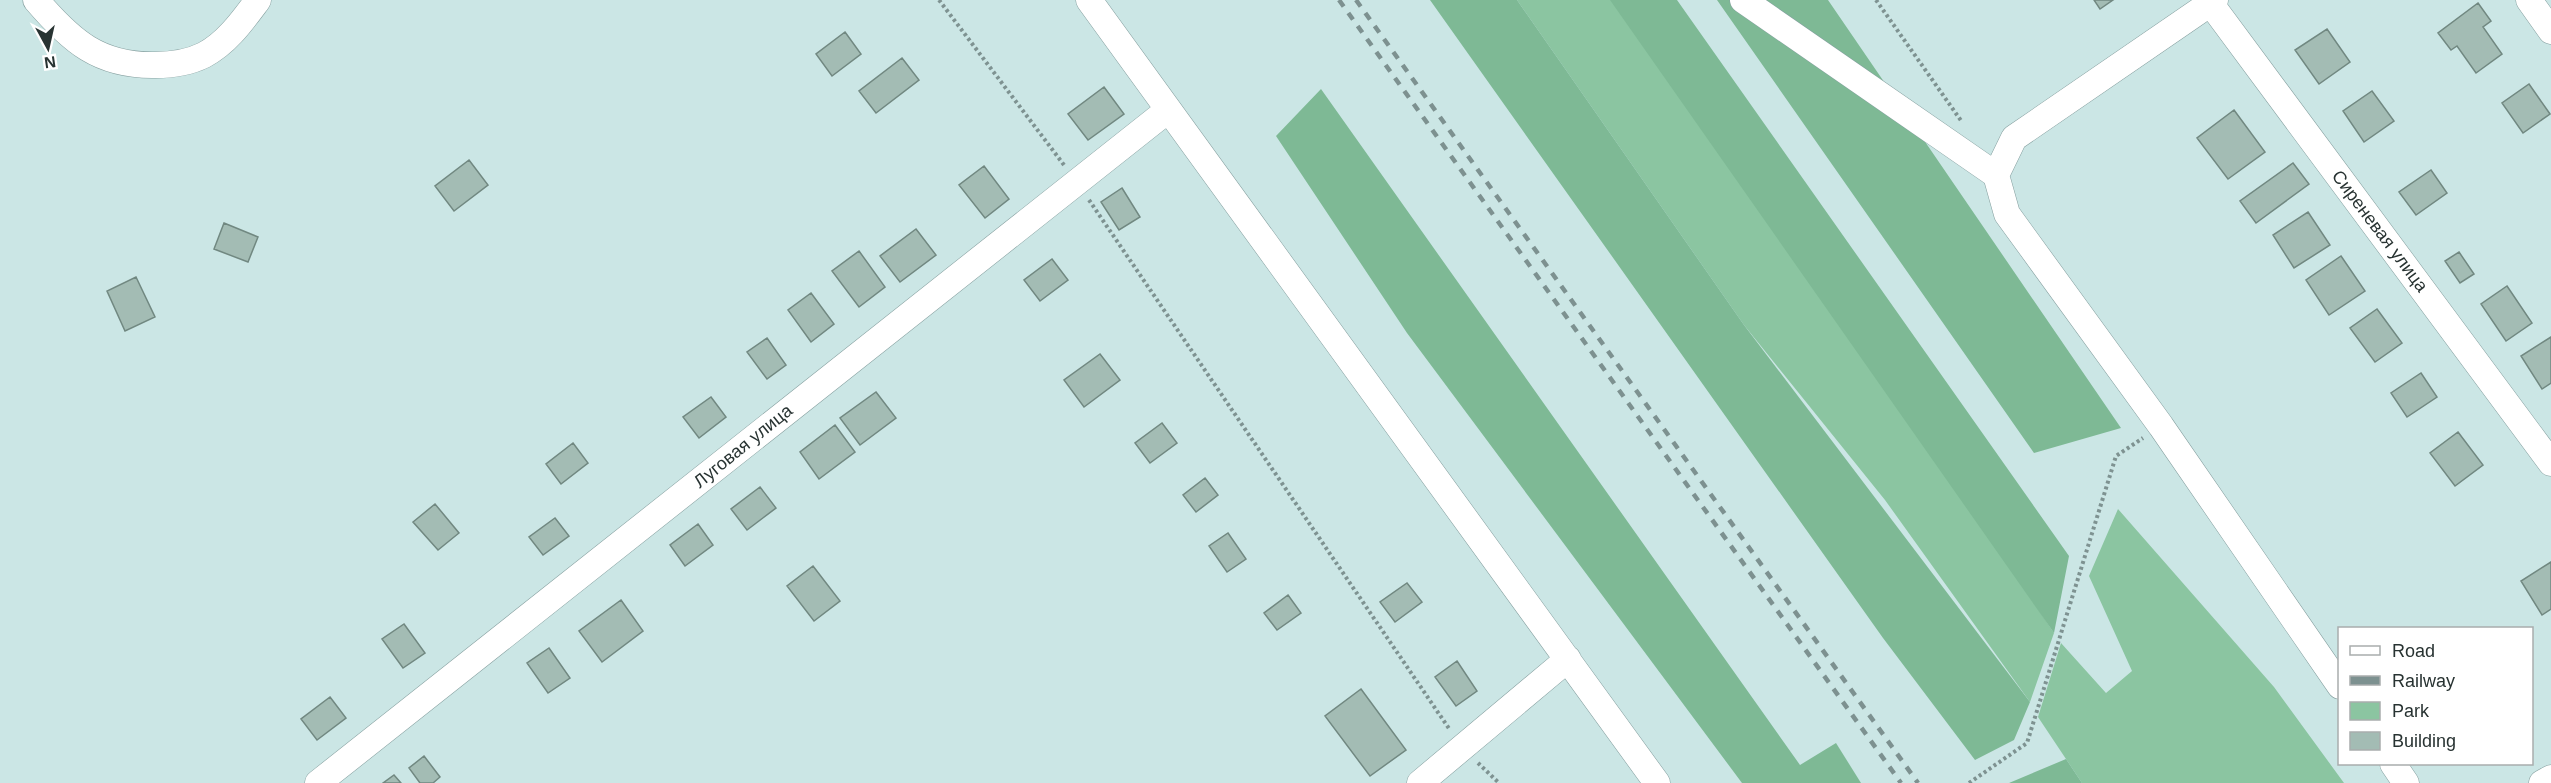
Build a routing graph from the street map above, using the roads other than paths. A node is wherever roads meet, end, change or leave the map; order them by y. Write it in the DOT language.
graph roads {
  1 [pos="36,0"];
  2 [pos="258,0"];
  3 [pos="1089,0"];
  4 [pos="1743,0"];
  5 [pos="2529,0"];
  6 [pos="2211,1"];
  7 [pos="2551,31"];
  8 [pos="1168,110"];
  9 [pos="1996,175"];
  10 [pos="2551,464"];
  11 [pos="1568,659"];
  12 [pos="2338,683"];
  13 [pos="2394,765"];
  14 [pos="2551,778"];
  15 [pos="318,783"];
  16 [pos="1420,783"];
  17 [pos="1657,783"];
  18 [pos="2406,783"];
  19 [pos="2542,783"];
  1 -- 2 [label="street"];
  3 -- 8 [label="street"];
  4 -- 9 [label="street"];
  5 -- 7 [label="street"];
  6 -- 9 [label="street"];
  6 -- 10 [label="street, Сиреневая улица"];
  8 -- 11 [label="street"];
  8 -- 15 [label="street, Луговая улица"];
  9 -- 12 [label="street"];
  11 -- 16 [label="street"];
  11 -- 17 [label="street"];
  13 -- 18 [label="street"];
  14 -- 19 [label="street"];
}
